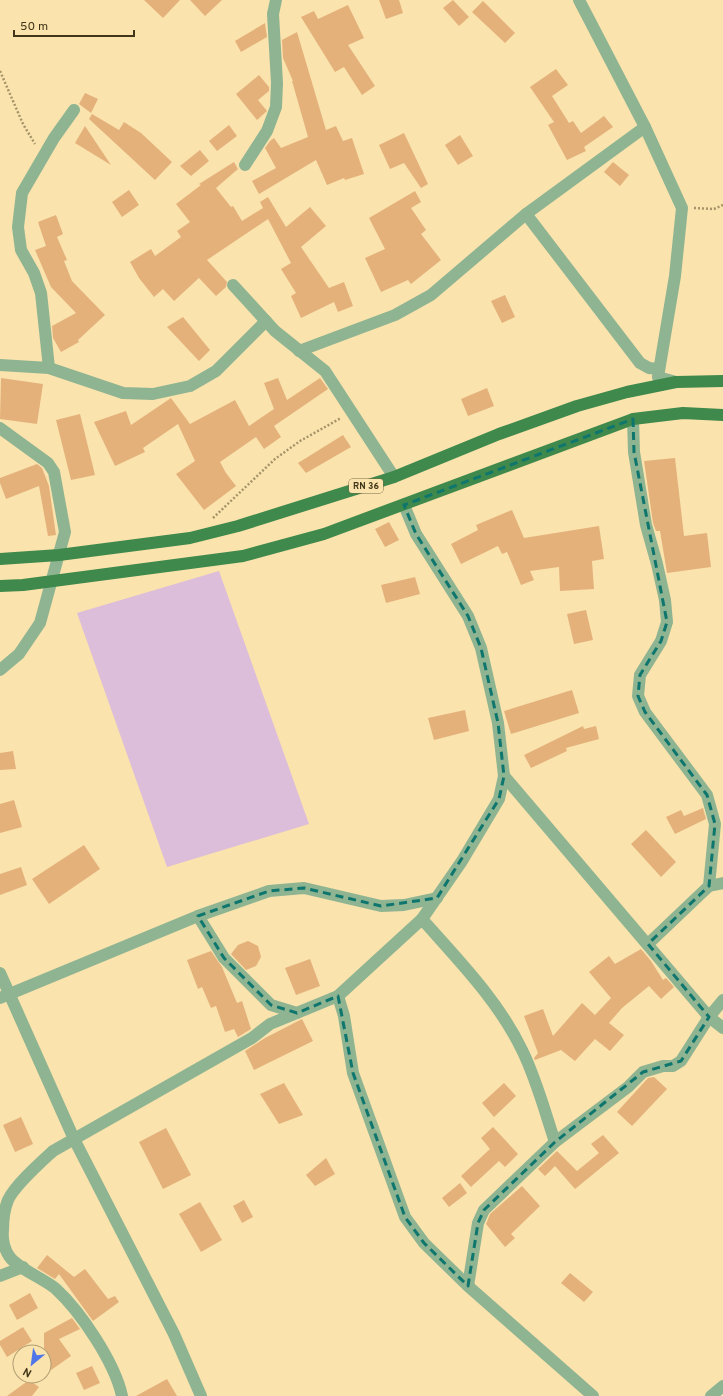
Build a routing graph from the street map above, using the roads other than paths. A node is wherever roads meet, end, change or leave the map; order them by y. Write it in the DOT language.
graph roads {
  1 [pos="276,0"];
  2 [pos="579,0"];
  3 [pos="74,110"];
  4 [pos="645,127"];
  5 [pos="245,165"];
  6 [pos="526,214"];
  7 [pos="232,285"];
  8 [pos="266,321"];
  9 [pos="299,351"];
  10 [pos="0,365"];
  11 [pos="49,368"];
  12 [pos="658,373"];
  13 [pos="723,381"];
  14 [pos="676,382"];
  15 [pos="639,390"];
  16 [pos="723,415"];
  17 [pos="633,419"];
  18 [pos="0,428"];
  19 [pos="394,477"];
  20 [pos="404,505"];
  21 [pos="59,555"];
  22 [pos="0,559"];
  23 [pos="52,581"];
  24 [pos="0,586"];
  25 [pos="0,670"];
  26 [pos="504,776"];
  27 [pos="723,883"];
  28 [pos="709,886"];
  29 [pos="437,898"];
  30 [pos="198,916"];
  31 [pos="422,919"];
  32 [pos="648,944"];
  33 [pos="0,973"];
  34 [pos="5,996"];
  35 [pos="338,996"];
  36 [pos="723,1000"];
  37 [pos="297,1013"];
  38 [pos="709,1017"];
  39 [pos="723,1028"];
  40 [pos="74,1139"];
  41 [pos="555,1142"];
  42 [pos="23,1267"];
  43 [pos="0,1276"];
  44 [pos="468,1286"];
  45 [pos="723,1388"];
  46 [pos="122,1396"];
  47 [pos="201,1396"];
  48 [pos="593,1396"];
  49 [pos="711,1396"];
  1 -- 5 [label="street"];
  2 -- 4 [label="street"];
  3 -- 11 [label="street"];
  4 -- 6 [label="street"];
  4 -- 12 [label="street"];
  6 -- 9 [label="street"];
  6 -- 12 [label="street"];
  7 -- 8 [label="street"];
  8 -- 9 [label="street"];
  8 -- 11 [label="street"];
  9 -- 19 [label="street"];
  10 -- 11 [label="street"];
  12 -- 14 [label="street"];
  12 -- 15 [label="street"];
  13 -- 14 [label="main road, RN 36"];
  14 -- 15 [label="main road, RN 36"];
  15 -- 19 [label="main road, RN 36"];
  16 -- 17 [label="main road"];
  17 -- 20 [label="main road"];
  17 -- 28 [label="street"];
  18 -- 21 [label="street"];
  19 -- 21 [label="main road, RN 36"];
  20 -- 23 [label="main road"];
  20 -- 26 [label="street"];
  21 -- 22 [label="main road, RN 36"];
  21 -- 23 [label="street"];
  23 -- 24 [label="main road"];
  23 -- 25 [label="street"];
  26 -- 29 [label="street"];
  26 -- 32 [label="street"];
  27 -- 28 [label="street"];
  28 -- 32 [label="street"];
  29 -- 30 [label="street"];
  29 -- 31 [label="street"];
  30 -- 34 [label="street"];
  30 -- 37 [label="street"];
  31 -- 35 [label="street"];
  31 -- 41 [label="street"];
  32 -- 38 [label="street"];
  33 -- 34 [label="street"];
  34 -- 40 [label="street"];
  35 -- 37 [label="street"];
  35 -- 44 [label="street"];
  36 -- 38 [label="street"];
  37 -- 40 [label="street"];
  38 -- 39 [label="street"];
  38 -- 41 [label="street"];
  40 -- 42 [label="street"];
  40 -- 47 [label="street"];
  41 -- 44 [label="street"];
  42 -- 43 [label="street"];
  42 -- 46 [label="street"];
  44 -- 48 [label="street"];
  45 -- 49 [label="street"];
}
